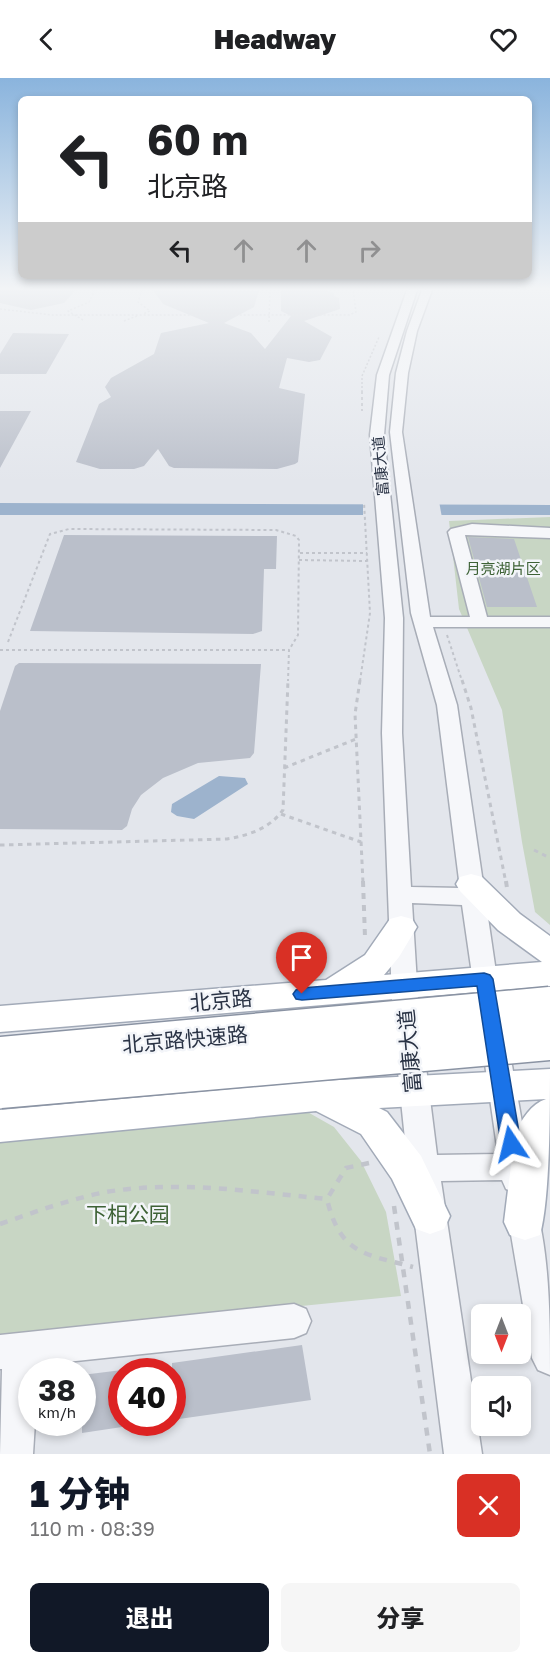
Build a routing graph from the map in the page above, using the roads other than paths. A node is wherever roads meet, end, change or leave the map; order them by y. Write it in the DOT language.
graph roads {
  1 [pos="390,354"];
  2 [pos="406,354"];
  3 [pos="550,533"];
  4 [pos="387,537"];
  5 [pos="480,622"];
  6 [pos="550,622"];
  7 [pos="434,625"];
  8 [pos="472,891"];
  9 [pos="400,911"];
  10 [pos="550,953"];
  11 [pos="550,974"];
  12 [pos="484,979"];
  13 [pos="404,986"];
  14 [pos="325,992"];
  15 [pos="550,1006"];
  16 [pos="0,1019"];
  17 [pos="550,1040"];
  18 [pos="0,1057"];
  19 [pos="550,1084"];
  20 [pos="0,1088"];
  21 [pos="501,1088"];
  22 [pos="413,1092"];
  23 [pos="320,1096"];
  24 [pos="550,1113"];
  25 [pos="0,1126"];
  26 [pos="410,1162"];
  27 [pos="515,1167"];
  28 [pos="430,1216"];
  29 [pos="525,1222"];
  30 [pos="294,1321"];
  31 [pos="10,1351"];
  32 [pos="550,1358"];
  33 [pos="14,1454"];
  34 [pos="463,1454"];
  1 -- 4 [label="street, 富康大道"];
  2 -- 4 [label="street, 富康大道"];
  3 -- 5 [label="street"];
  4 -- 7 [label="street"];
  4 -- 9 [label="street, 富康大道"];
  5 -- 6 [label="street"];
  5 -- 7 [label="street"];
  7 -- 8 [label="street"];
  8 -- 9 [label="street"];
  8 -- 10 [label="main road"];
  8 -- 12 [label="street"];
  9 -- 13 [label="street, 富康大道"];
  9 -- 14 [label="main road"];
  11 -- 12 [label="main road, 北京路"];
  12 -- 13 [label="main road, 北京路"];
  12 -- 21 [label="street"];
  13 -- 14 [label="main road, 北京路"];
  13 -- 22 [label="street, 富康大道"];
  14 -- 16 [label="main road, 北京路"];
  15 -- 18 [label="highway, 北京路快速路, bridge"];
  17 -- 20 [label="highway, 北京路快速路, bridge"];
  19 -- 21 [label="main road"];
  21 -- 22 [label="main road"];
  21 -- 27 [label="street"];
  22 -- 23 [label="main road"];
  22 -- 26 [label="street, 富康大道"];
  23 -- 25 [label="main road"];
  23 -- 26 [label="main road"];
  24 -- 29 [label="main road"];
  26 -- 27 [label="street"];
  26 -- 28 [label="main road"];
  27 -- 29 [label="street"];
  28 -- 34 [label="street"];
  29 -- 32 [label="street"];
  30 -- 31 [label="street"];
  31 -- 33 [label="street"];
}
